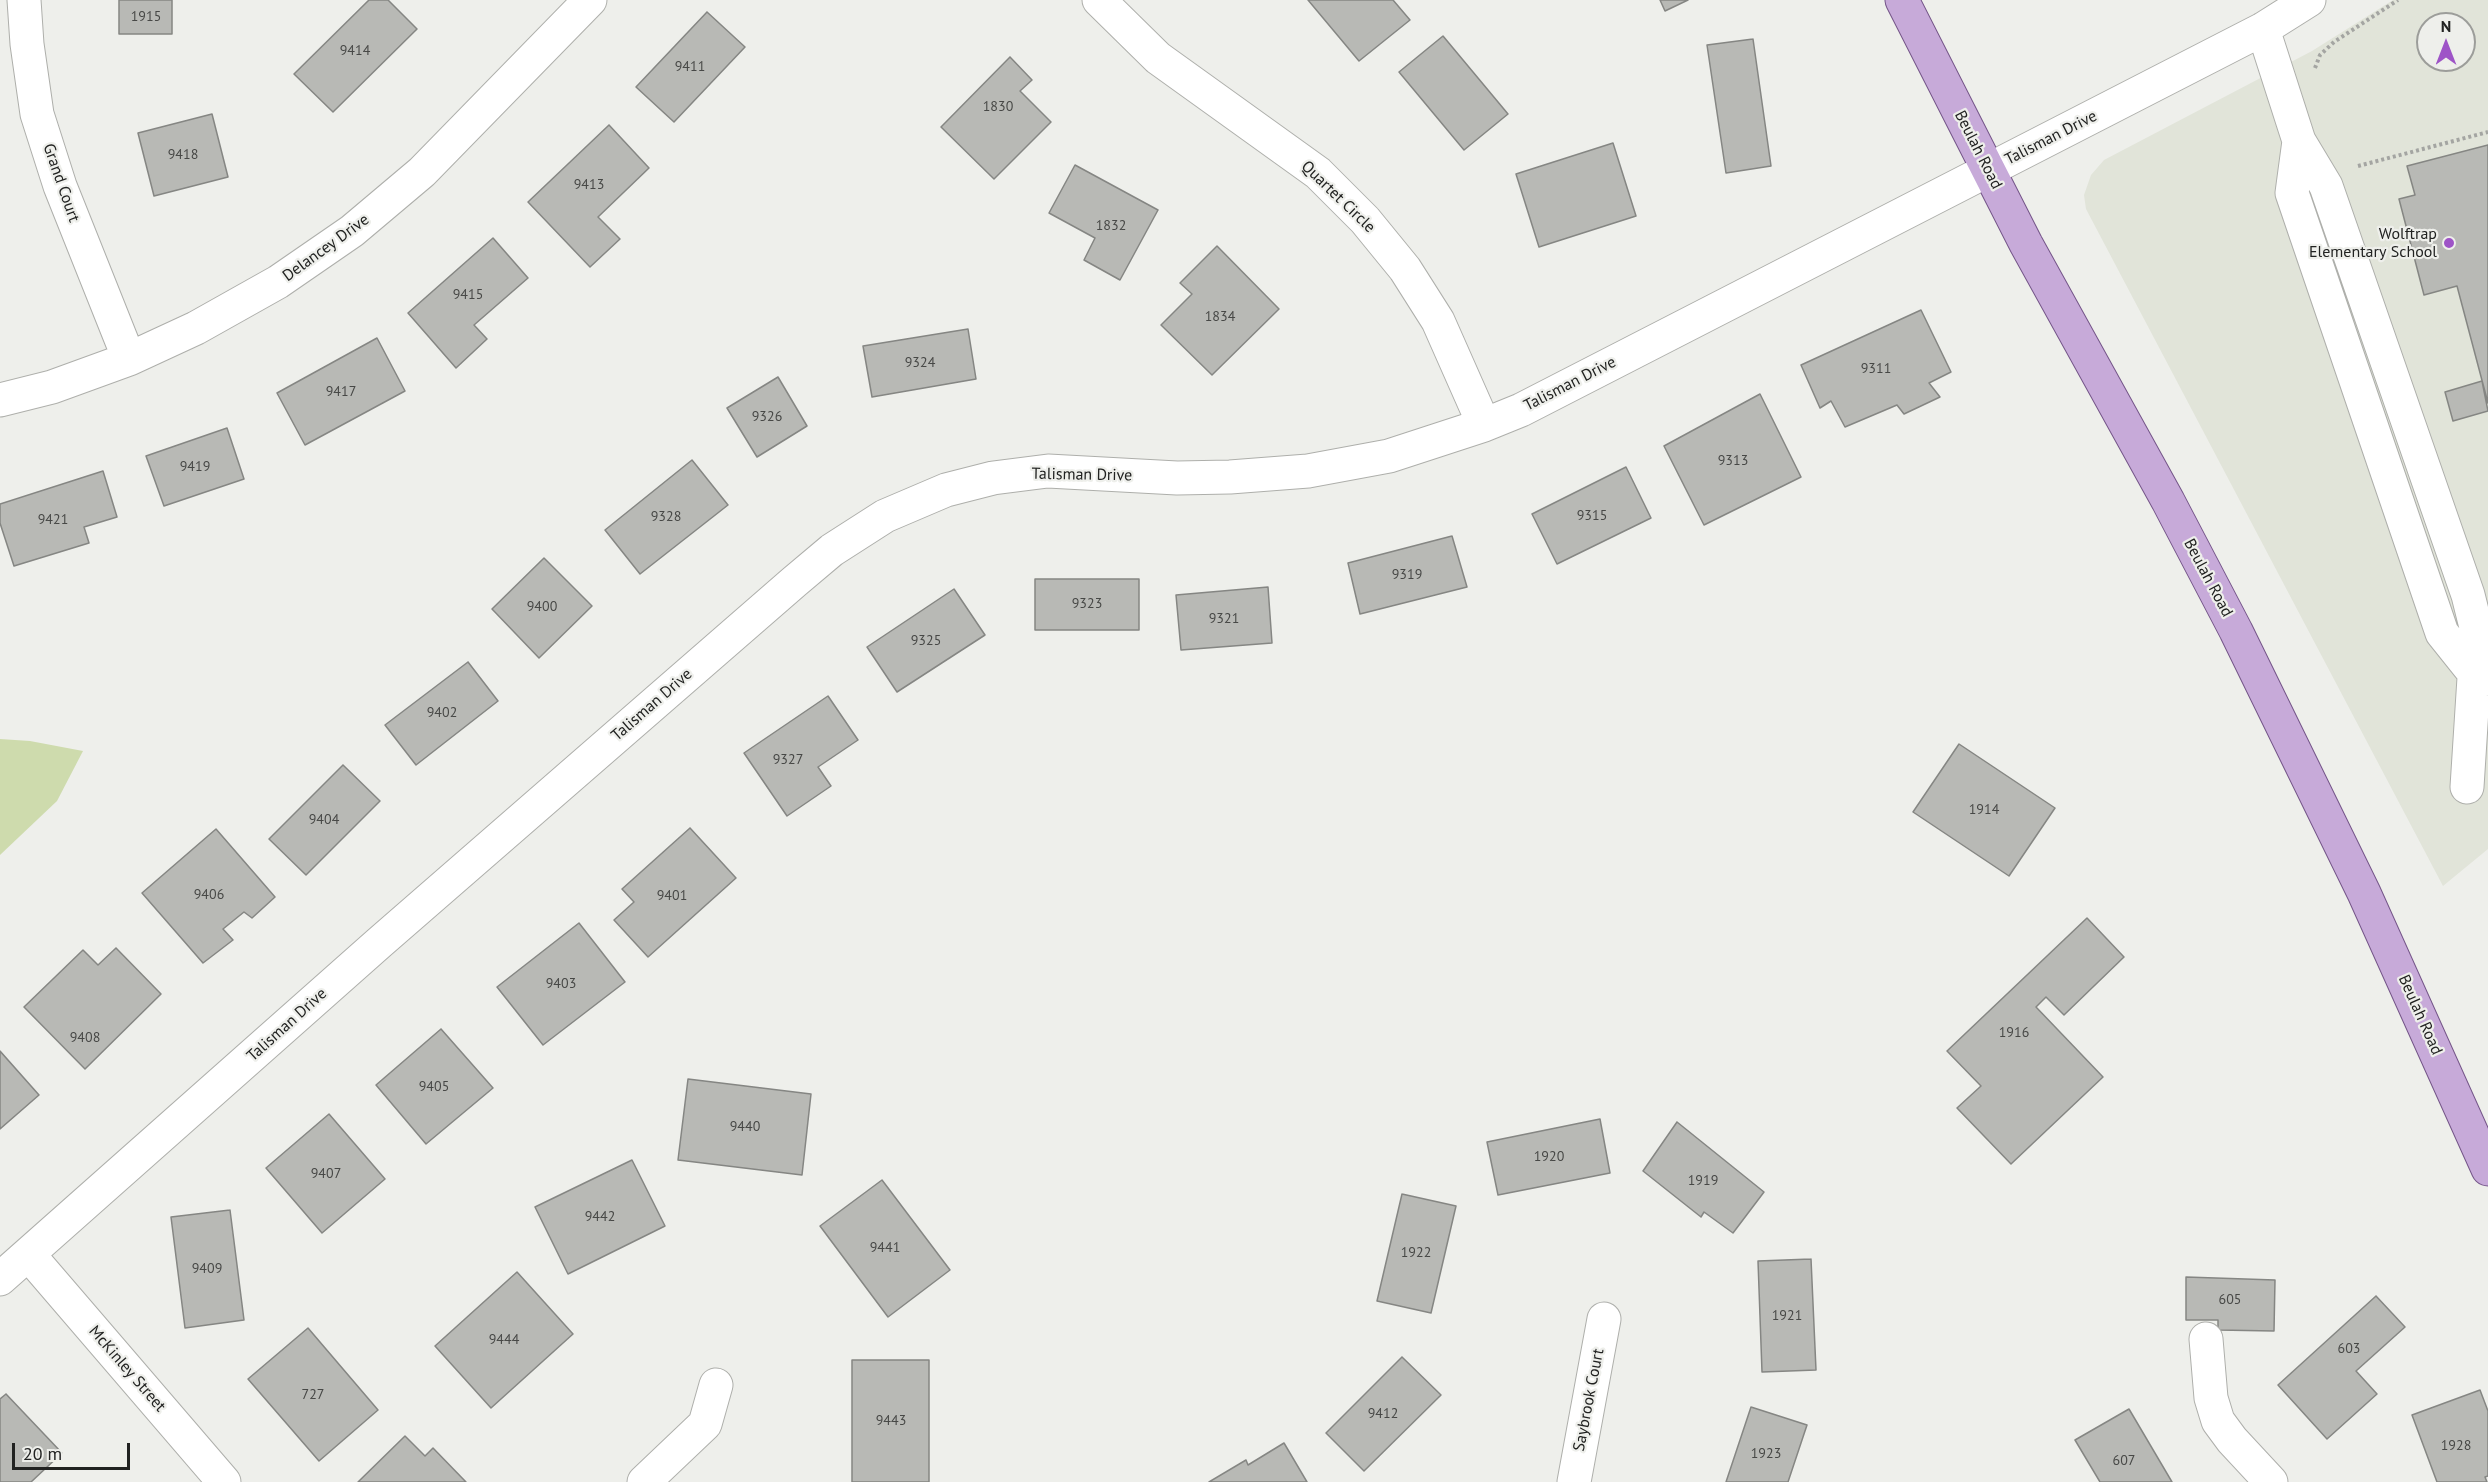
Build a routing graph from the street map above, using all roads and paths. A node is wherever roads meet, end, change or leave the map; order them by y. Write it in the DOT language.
graph roads {
  1 [pos="24,0"];
  2 [pos="590,0"];
  3 [pos="1099,0"];
  4 [pos="1902,0"];
  5 [pos="2309,0"];
  6 [pos="2264,29"];
  7 [pos="2488,132"];
  8 [pos="2356,166"];
  9 [pos="1989,170"];
  10 [pos="129,359"];
  11 [pos="0,400"];
  12 [pos="1484,425"];
  13 [pos="2481,678"];
  14 [pos="2467,787"];
  15 [pos="2488,1168"];
  16 [pos="29,1255"];
  17 [pos="0,1279"];
  18 [pos="1604,1319"];
  19 [pos="2206,1339"];
  20 [pos="716,1385"];
  21 [pos="224,1482"];
  22 [pos="644,1482"];
  23 [pos="1574,1482"];
  24 [pos="2271,1482"];
  1 -- 10 [label="street, Grand Court"];
  2 -- 10 [label="street, Delancey Drive"];
  3 -- 12 [label="street, Quartet Circle"];
  4 -- 9 [label="main road, Beulah Road"];
  5 -- 6 [label="street, Talisman Drive"];
  6 -- 9 [label="street, Talisman Drive"];
  6 -- 13 [label="street"];
  7 -- 8 [label="path"];
  9 -- 12 [label="street, Talisman Drive"];
  9 -- 15 [label="main road, Beulah Road"];
  10 -- 11 [label="street, Delancey Drive"];
  12 -- 16 [label="street, Talisman Drive"];
  13 -- 14 [label="street"];
  16 -- 17 [label="street, Talisman Drive"];
  16 -- 21 [label="street, McKinley Street"];
  18 -- 23 [label="street, Saybrook Court"];
  19 -- 24 [label="street"];
  20 -- 22 [label="street"];
}
